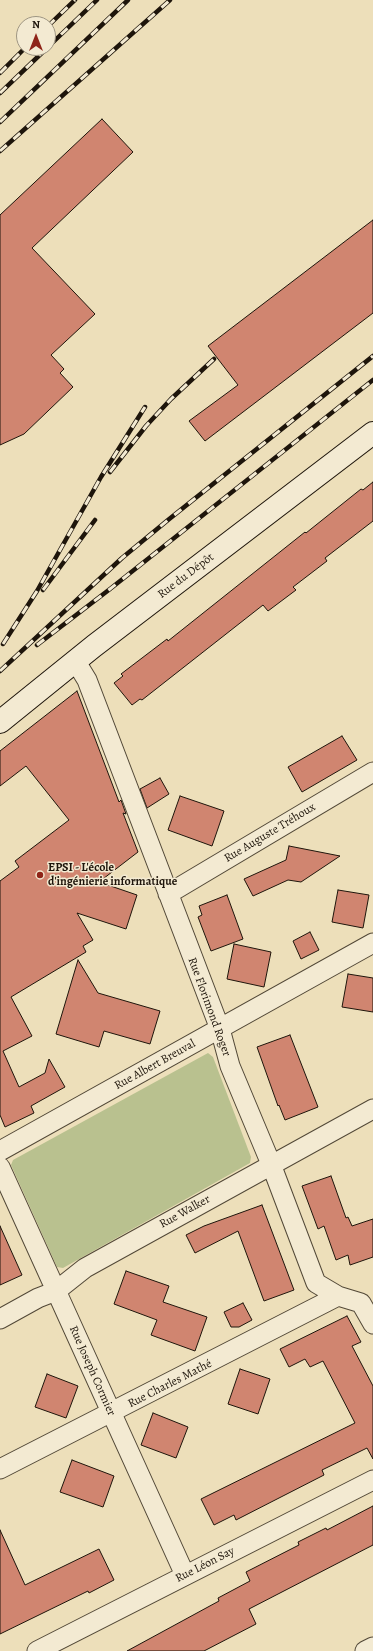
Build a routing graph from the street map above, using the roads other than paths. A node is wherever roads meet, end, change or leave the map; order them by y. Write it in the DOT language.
graph roads {
  1 [pos="373,433"];
  2 [pos="76,662"];
  3 [pos="0,722"];
  4 [pos="373,772"];
  5 [pos="168,894"];
  6 [pos="373,944"];
  7 [pos="220,1029"];
  8 [pos="373,1109"];
  9 [pos="0,1151"];
  10 [pos="271,1164"];
  11 [pos="0,1167"];
  12 [pos="56,1291"];
  13 [pos="338,1296"];
  14 [pos="367,1299"];
  15 [pos="0,1319"];
  16 [pos="373,1324"];
  17 [pos="111,1414"];
  18 [pos="0,1469"];
  19 [pos="373,1480"];
  20 [pos="185,1575"];
  21 [pos="373,1647"];
  22 [pos="37,1651"];
  23 [pos="365,1651"];
  1 -- 2 [label="main road, Rue du Dépôt"];
  2 -- 3 [label="main road, Rue du Dépôt"];
  2 -- 5 [label="street, Rue Florimond Roger"];
  4 -- 5 [label="street, Rue Auguste Tréhoux"];
  5 -- 7 [label="street, Rue Florimond Roger"];
  6 -- 7 [label="street, Rue Albert Breuval"];
  7 -- 9 [label="street, Rue Albert Breuval"];
  7 -- 10 [label="street, Rue Florimond Roger"];
  8 -- 10 [label="street, Rue Walker"];
  10 -- 12 [label="street, Rue Walker"];
  10 -- 13 [label="street, Rue Florimond Roger"];
  11 -- 12 [label="street, Rue Joseph Cormier"];
  12 -- 15 [label="street, Rue Walker"];
  12 -- 17 [label="street, Rue Joseph Cormier"];
  13 -- 14 [label="street, Rue Florimond Roger"];
  13 -- 17 [label="street, Rue Charles Mathé"];
  14 -- 16 [label="street, Rue Florimond Roger"];
  17 -- 18 [label="street, Rue Charles Mathé"];
  17 -- 20 [label="street, Rue Joseph Cormier"];
  19 -- 20 [label="street, Rue Léon Say"];
  20 -- 22 [label="street, Rue Léon Say"];
  21 -- 23 [label="street"];
}
